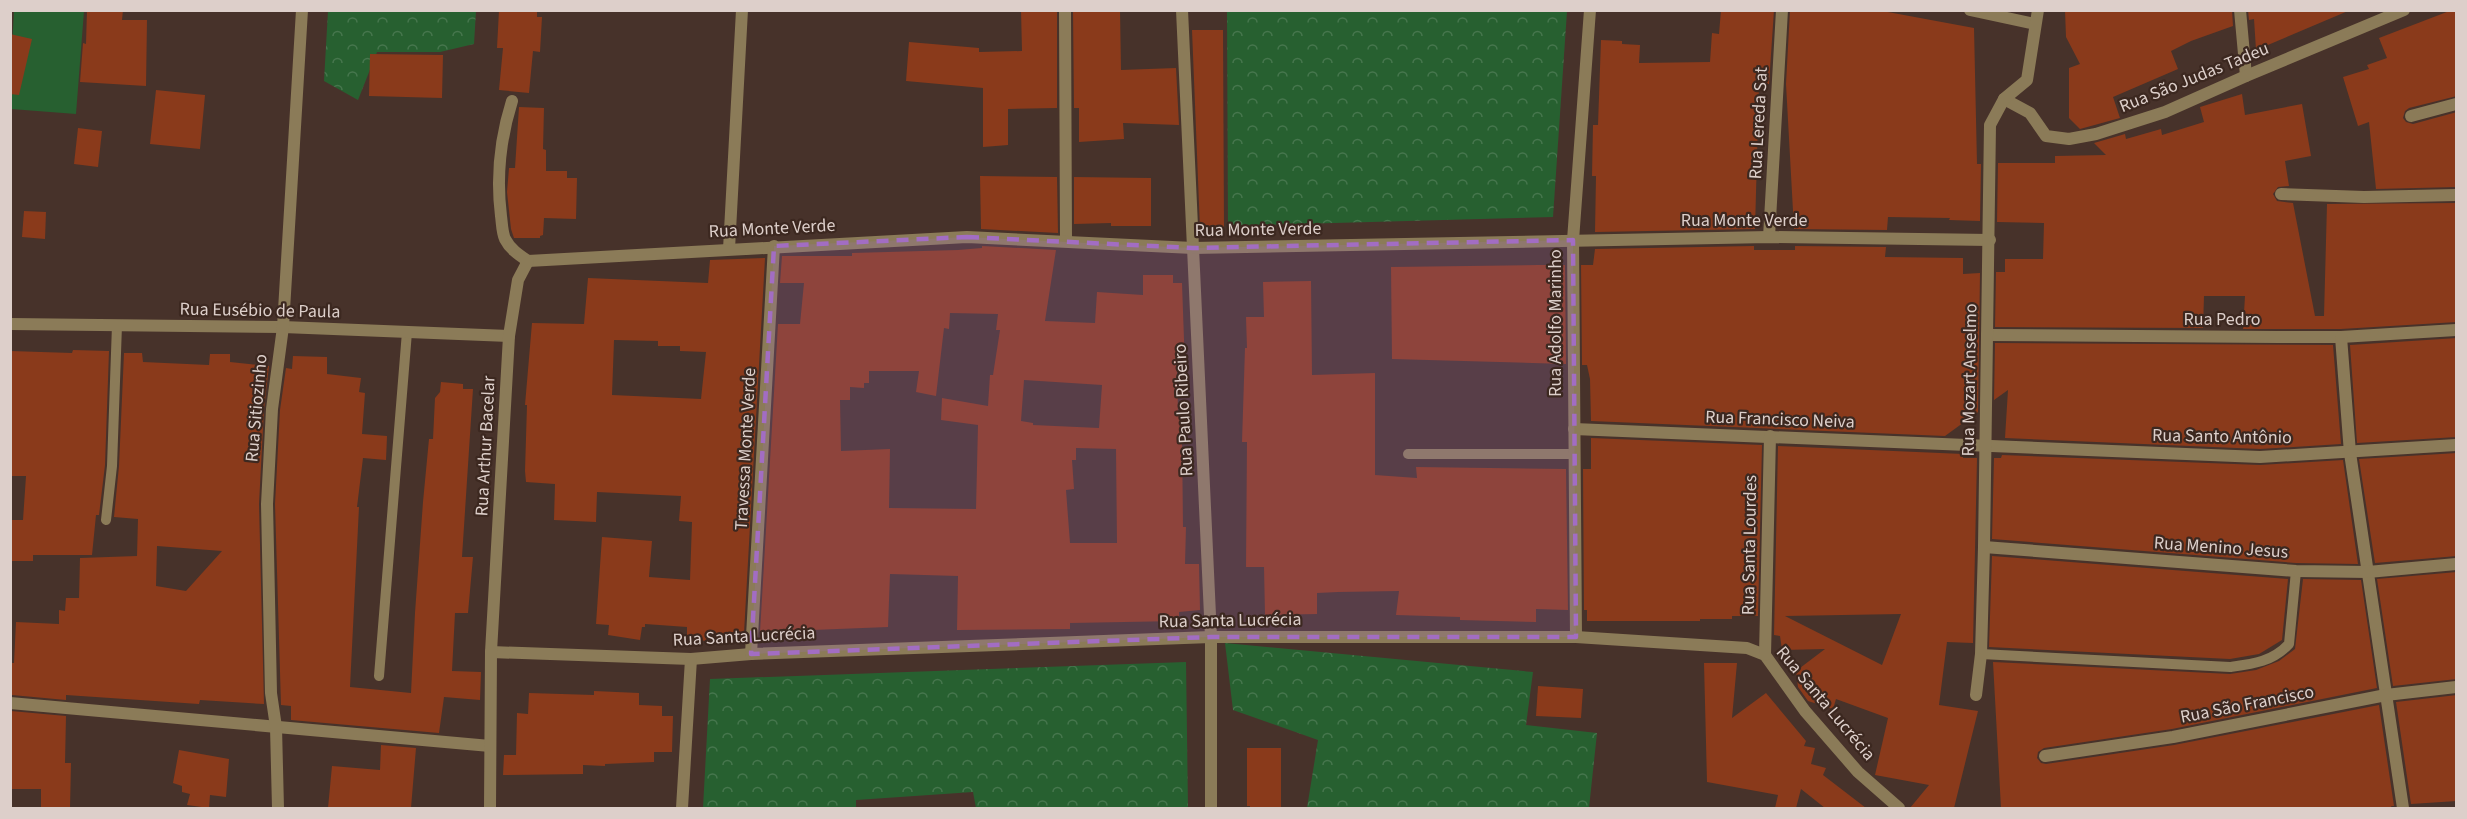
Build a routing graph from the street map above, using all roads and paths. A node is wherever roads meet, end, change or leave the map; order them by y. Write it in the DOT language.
graph roads {
  1 [pos="302,10"];
  2 [pos="742,10"];
  3 [pos="1065,10"];
  4 [pos="1182,10"];
  5 [pos="1590,10"];
  6 [pos="1782,10"];
  7 [pos="1970,10"];
  8 [pos="2038,10"];
  9 [pos="2240,10"];
  10 [pos="2404,10"];
  11 [pos="2035,24"];
  12 [pos="2246,76"];
  13 [pos="2004,99"];
  14 [pos="512,101"];
  15 [pos="2457,104"];
  16 [pos="2411,116"];
  17 [pos="2281,194"];
  18 [pos="2457,195"];
  19 [pos="1769,237"];
  20 [pos="1573,240"];
  21 [pos="1990,240"];
  22 [pos="1066,241"];
  23 [pos="774,246"];
  24 [pos="1193,248"];
  25 [pos="729,249"];
  26 [pos="528,261"];
  27 [pos="10,324"];
  28 [pos="117,325"];
  29 [pos="283,327"];
  30 [pos="2457,330"];
  31 [pos="407,332"];
  32 [pos="1988,335"];
  33 [pos="509,336"];
  34 [pos="2341,337"];
  35 [pos="1574,429"];
  36 [pos="1770,436"];
  37 [pos="2457,445"];
  38 [pos="1985,446"];
  39 [pos="2350,453"];
  40 [pos="1407,454"];
  41 [pos="1574,454"];
  42 [pos="105,520"];
  43 [pos="1984,547"];
  44 [pos="2457,564"];
  45 [pos="2296,571"];
  46 [pos="2368,572"];
  47 [pos="1211,637"];
  48 [pos="1576,637"];
  49 [pos="491,652"];
  50 [pos="751,654"];
  51 [pos="1765,654"];
  52 [pos="1981,654"];
  53 [pos="691,659"];
  54 [pos="379,676"];
  55 [pos="2457,687"];
  56 [pos="1976,695"];
  57 [pos="2386,695"];
  58 [pos="10,703"];
  59 [pos="276,727"];
  60 [pos="490,746"];
  61 [pos="2045,756"];
  62 [pos="278,808"];
  63 [pos="490,808"];
  64 [pos="682,808"];
  65 [pos="1211,808"];
  66 [pos="1899,808"];
  67 [pos="2403,808"];
  1 -- 29 [label="street, Rua Sitiozinho"];
  2 -- 25 [label="street"];
  3 -- 22 [label="street"];
  4 -- 24 [label="street, Rua Paulo Ribeiro"];
  5 -- 20 [label="street, Rua Adolfo Marinho"];
  6 -- 19 [label="street, Rua Lereda Sat"];
  7 -- 11 [label="street"];
  8 -- 11 [label="street"];
  9 -- 12 [label="street"];
  10 -- 12 [label="street, Rua São Judas Tadeu"];
  11 -- 13 [label="street, Rua Mozart Anselmo"];
  12 -- 13 [label="street, Rua São Judas Tadeu"];
  13 -- 21 [label="street, Rua Mozart Anselmo"];
  14 -- 26 [label="street"];
  15 -- 16 [label="street"];
  17 -- 18 [label="street"];
  19 -- 20 [label="street, Rua Monte Verde"];
  19 -- 21 [label="street, Rua Monte Verde"];
  20 -- 24 [label="street, Rua Monte Verde"];
  20 -- 35 [label="street, Rua Adolfo Marinho"];
  21 -- 32 [label="street, Rua Mozart Anselmo"];
  22 -- 23 [label="street, Rua Monte Verde"];
  22 -- 24 [label="street, Rua Monte Verde"];
  23 -- 25 [label="street, Rua Monte Verde"];
  23 -- 50 [label="street, Travessa Monte Verde"];
  24 -- 47 [label="street, Rua Paulo Ribeiro"];
  25 -- 26 [label="street, Rua Monte Verde"];
  26 -- 33 [label="street, Rua Arthur Bacelar"];
  27 -- 28 [label="street, Rua Eusébio de Paula"];
  28 -- 29 [label="street, Rua Eusébio de Paula"];
  28 -- 42 [label="lane"];
  29 -- 31 [label="street, Rua Eusébio de Paula"];
  29 -- 59 [label="street, Rua Sitiozinho"];
  30 -- 34 [label="street, Rua Pedro"];
  31 -- 33 [label="street, Rua Eusébio de Paula"];
  31 -- 54 [label="lane"];
  32 -- 34 [label="street, Rua Pedro"];
  32 -- 38 [label="street, Rua Mozart Anselmo"];
  33 -- 49 [label="street, Rua Arthur Bacelar"];
  34 -- 39 [label="street"];
  35 -- 36 [label="street, Rua Francisco Neiva"];
  35 -- 41 [label="street, Rua Adolfo Marinho"];
  36 -- 38 [label="street, Rua Francisco Neiva"];
  36 -- 51 [label="street, Rua Santa Lourdes"];
  37 -- 39 [label="street, Rua Santo Antônio"];
  38 -- 39 [label="street, Rua Santo Antônio"];
  38 -- 43 [label="street, Rua Mozart Anselmo"];
  39 -- 46 [label="street"];
  40 -- 41 [label="lane"];
  41 -- 48 [label="street, Rua Adolfo Marinho"];
  43 -- 45 [label="street, Rua Menino Jesus"];
  43 -- 52 [label="street, Rua Mozart Anselmo"];
  44 -- 46 [label="street, Rua Menino Jesus"];
  45 -- 46 [label="street, Rua Menino Jesus"];
  45 -- 52 [label="lane"];
  46 -- 57 [label="street"];
  47 -- 48 [label="street, Rua Santa Lucrécia"];
  47 -- 50 [label="street, Rua Santa Lucrécia"];
  47 -- 65 [label="street, Rua Paulo Ribeiro"];
  48 -- 51 [label="street, Rua Santa Lucrécia"];
  49 -- 53 [label="street, Rua Santa Lucrécia"];
  49 -- 60 [label="street, Rua Arthur Bacelar"];
  50 -- 53 [label="street, Rua Santa Lucrécia"];
  51 -- 66 [label="street, Rua Santa Lucrécia"];
  52 -- 56 [label="street, Rua Mozart Anselmo"];
  53 -- 64 [label="street"];
  55 -- 57 [label="street, Rua São Francisco"];
  57 -- 61 [label="street, Rua São Francisco"];
  57 -- 67 [label="street"];
  58 -- 59 [label="street"];
  59 -- 60 [label="street"];
  59 -- 62 [label="street, Rua Sitiozinho"];
  60 -- 63 [label="street, Rua Arthur Bacelar"];
}
